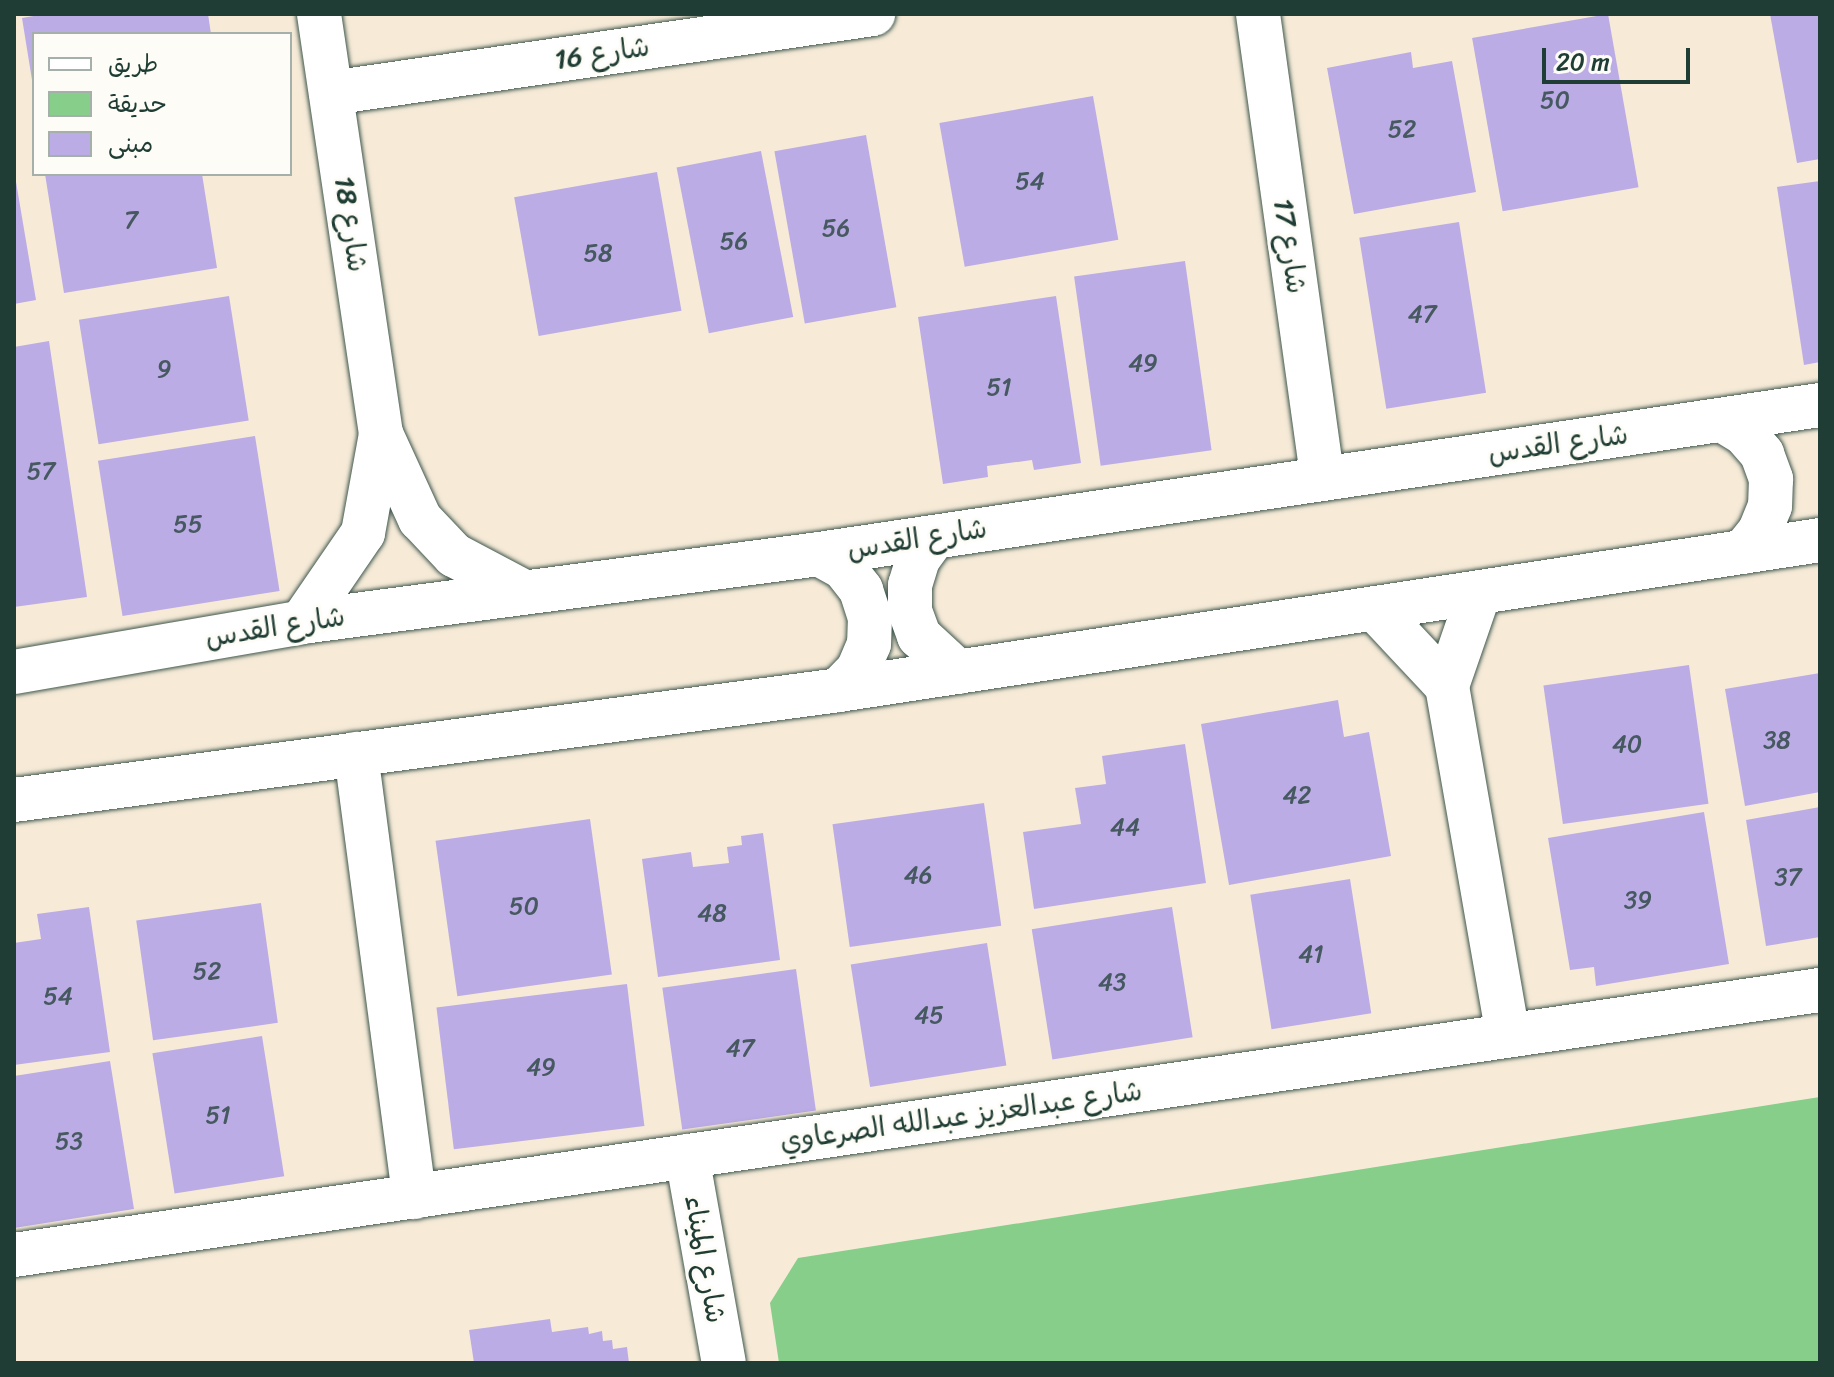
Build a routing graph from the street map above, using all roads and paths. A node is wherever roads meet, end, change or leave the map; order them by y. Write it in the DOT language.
graph roads {
  1 [pos="319,14"];
  2 [pos="873,14"];
  3 [pos="1258,14"];
  4 [pos="331,93"];
  5 [pos="1820,405"];
  6 [pos="1722,420"];
  7 [pos="381,434"];
  8 [pos="1322,478"];
  9 [pos="934,537"];
  10 [pos="1820,540"];
  11 [pos="1743,552"];
  12 [pos="819,554"];
  13 [pos="522,591"];
  14 [pos="1479,593"];
  15 [pos="1375,609"];
  16 [pos="302,622"];
  17 [pos="14,672"];
  18 [pos="958,672"];
  19 [pos="1447,686"];
  20 [pos="839,690"];
  21 [pos="356,754"];
  22 [pos="17,798"];
  23 [pos="1820,990"];
  24 [pos="1508,1035"];
  25 [pos="687,1156"];
  26 [pos="414,1197"];
  27 [pos="14,1255"];
  28 [pos="724,1363"];
  1 -- 4 [label="street, شارع 18"];
  2 -- 4 [label="street, شارع 16"];
  3 -- 8 [label="street, شارع 17"];
  4 -- 7 [label="street, شارع 18"];
  5 -- 6 [label="street, شارع القدس"];
  6 -- 8 [label="street, شارع القدس"];
  6 -- 11 [label="street"];
  7 -- 13 [label="street, شارع 18"];
  7 -- 16 [label="street, شارع 18"];
  8 -- 9 [label="street, شارع القدس"];
  9 -- 12 [label="street, شارع القدس"];
  9 -- 18 [label="street"];
  10 -- 11 [label="street"];
  11 -- 14 [label="street"];
  12 -- 13 [label="street, شارع القدس"];
  12 -- 20 [label="street"];
  13 -- 16 [label="street, شارع القدس"];
  14 -- 15 [label="street"];
  14 -- 19 [label="street"];
  15 -- 18 [label="street"];
  15 -- 19 [label="street"];
  16 -- 17 [label="street, شارع القدس"];
  18 -- 20 [label="street"];
  19 -- 24 [label="street"];
  20 -- 21 [label="street"];
  21 -- 22 [label="street"];
  21 -- 26 [label="street"];
  23 -- 24 [label="street, شارع عبدالعزيز عبدالله الصرعاوي"];
  24 -- 25 [label="street, شارع عبدالعزيز عبدالله الصرعاوي"];
  25 -- 26 [label="street, شارع عبدالعزيز عبدالله الصرعاوي"];
  25 -- 28 [label="street, شارع الميناء"];
  26 -- 27 [label="street, شارع عبدالعزيز عبدالله الصرعاوي"];
}
